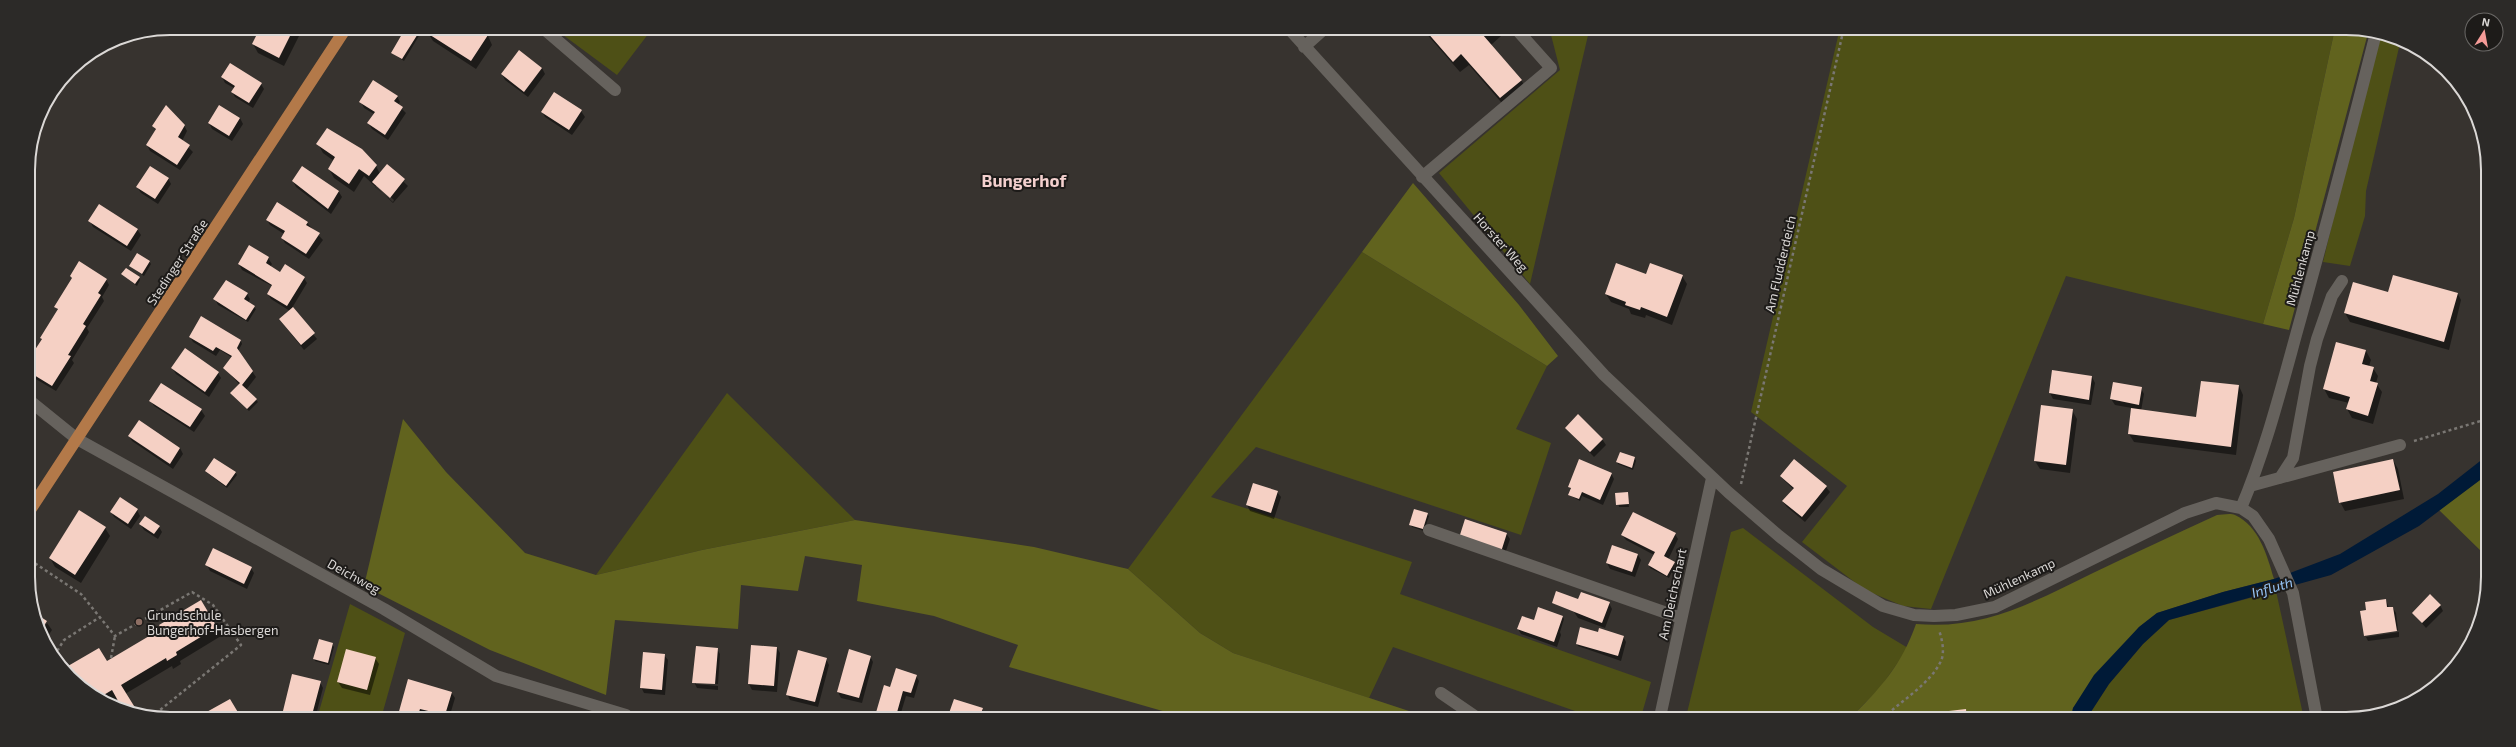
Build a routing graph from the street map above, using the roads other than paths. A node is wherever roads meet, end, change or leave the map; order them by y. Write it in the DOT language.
graph roads {
  1 [pos="341,35"];
  2 [pos="551,35"];
  3 [pos="1294,35"];
  4 [pos="1316,35"];
  5 [pos="1522,35"];
  6 [pos="2375,39"];
  7 [pos="1304,46"];
  8 [pos="615,90"];
  9 [pos="1422,177"];
  10 [pos="2342,281"];
  11 [pos="35,405"];
  12 [pos="77,439"];
  13 [pos="2400,445"];
  14 [pos="1699,465"];
  15 [pos="1712,478"];
  16 [pos="2280,478"];
  17 [pos="2250,486"];
  18 [pos="35,502"];
  19 [pos="2240,508"];
  20 [pos="1430,530"];
  21 [pos="1681,618"];
  22 [pos="1441,693"];
  23 [pos="616,712"];
  24 [pos="1469,712"];
  25 [pos="1661,712"];
  26 [pos="2316,712"];
  1 -- 12 [label="main road, Stedinger Straße"];
  2 -- 8 [label="street"];
  3 -- 7 [label="street, Horster Weg"];
  4 -- 7 [label="street"];
  5 -- 9 [label="street"];
  6 -- 17 [label="street, Mühlenkamp"];
  7 -- 9 [label="street, Horster Weg"];
  9 -- 14 [label="street, Horster Weg"];
  10 -- 16 [label="street"];
  11 -- 12 [label="street, Deichweg"];
  12 -- 18 [label="main road, Stedinger Straße"];
  12 -- 23 [label="street, Deichweg"];
  13 -- 16 [label="street"];
  14 -- 15 [label="street, Mühlenkamp"];
  15 -- 19 [label="street, Mühlenkamp"];
  15 -- 21 [label="street, Am Deichschart"];
  16 -- 17 [label="street"];
  17 -- 19 [label="street, Mühlenkamp"];
  19 -- 26 [label="street, Mühlenkamp"];
  20 -- 21 [label="street"];
  21 -- 25 [label="street, Am Deichschart"];
  22 -- 24 [label="street"];
}
